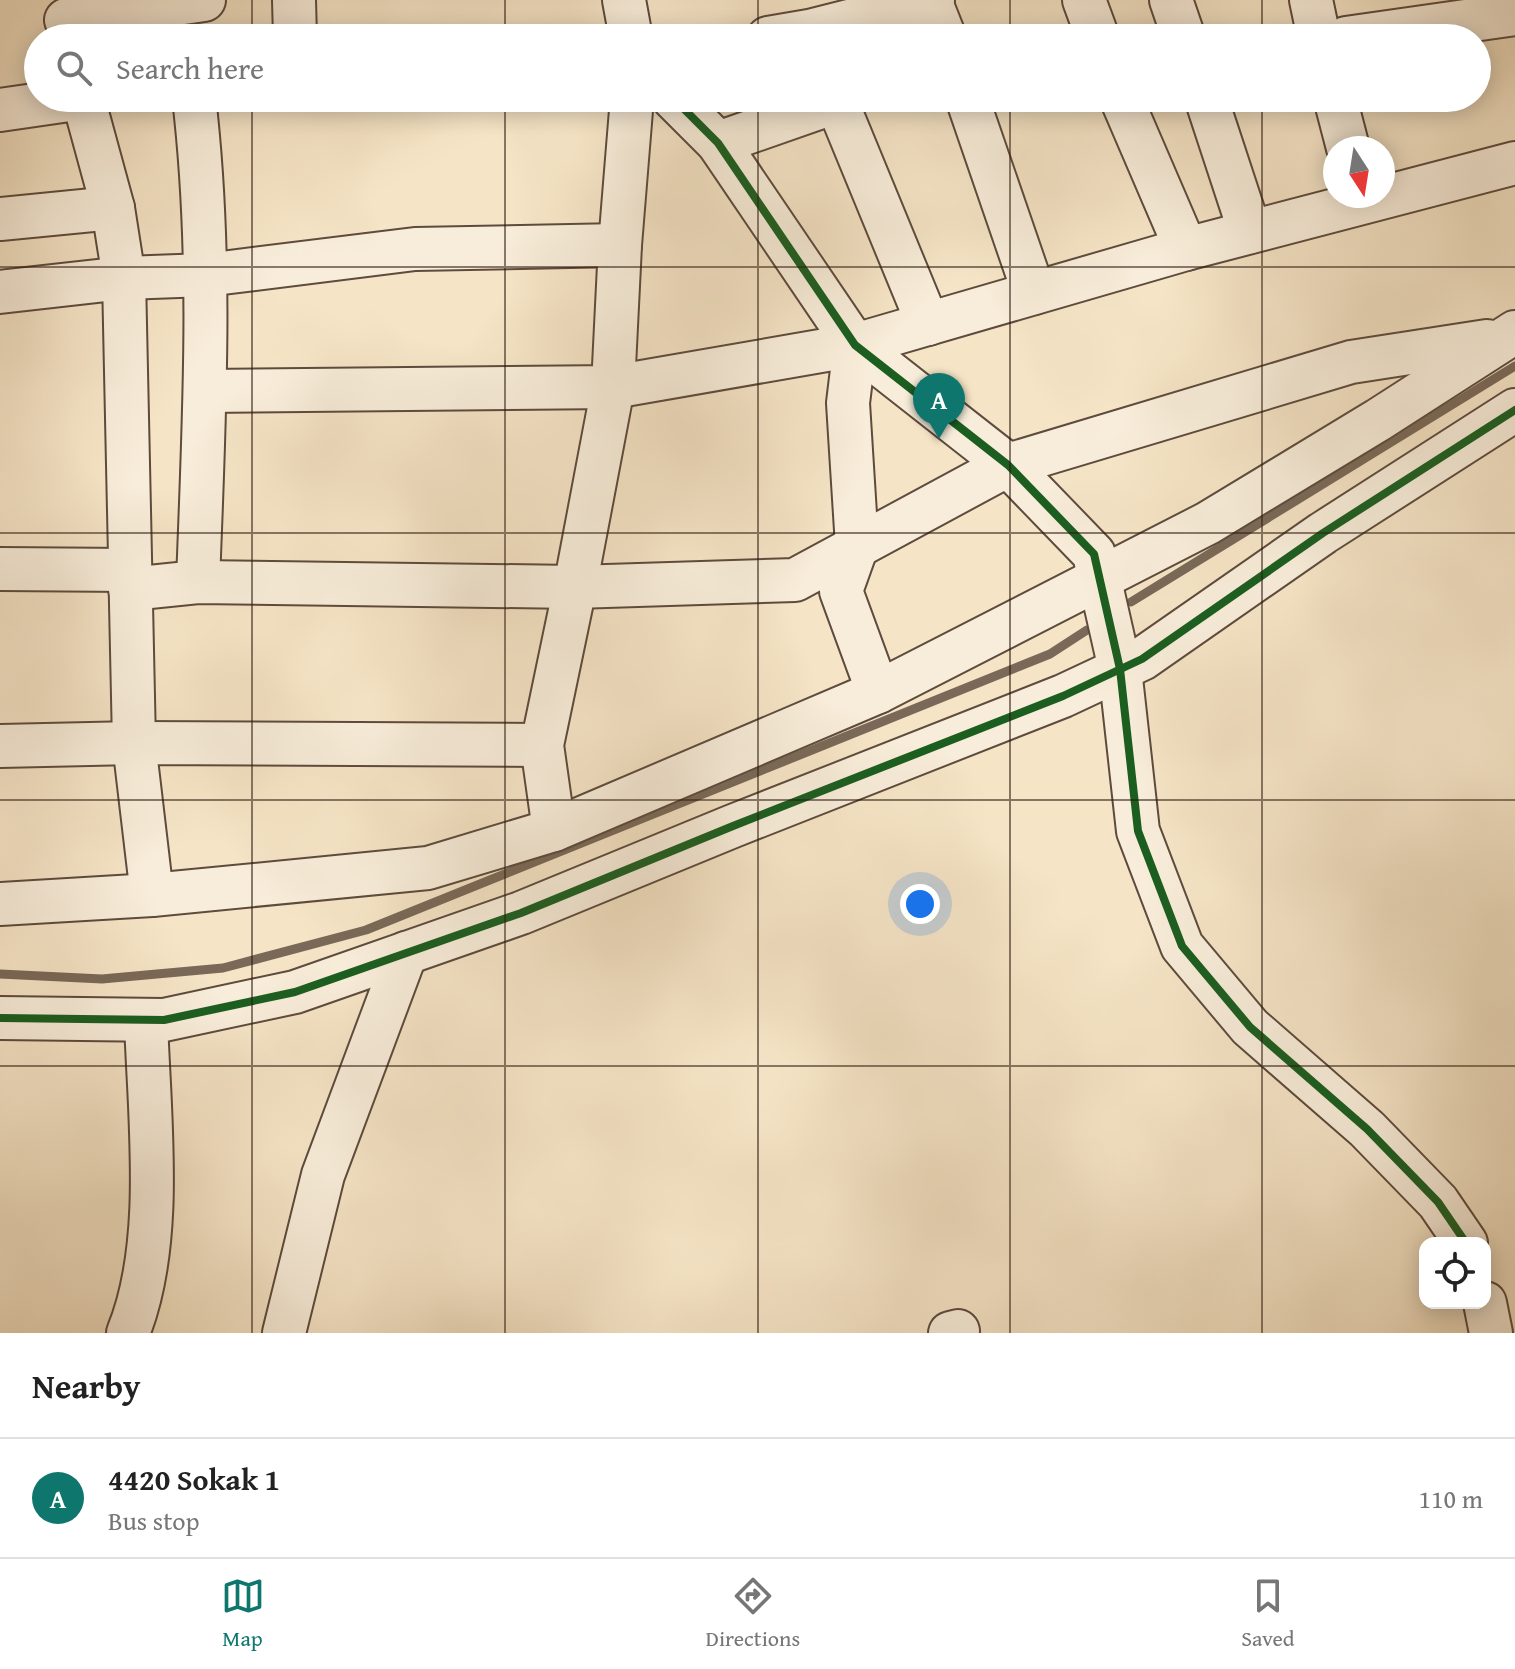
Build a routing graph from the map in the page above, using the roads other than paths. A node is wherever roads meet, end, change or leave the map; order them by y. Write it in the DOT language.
graph roads {
  1 [pos="294,0"];
  2 [pos="624,0"];
  3 [pos="931,0"];
  4 [pos="1084,0"];
  5 [pos="1171,0"];
  6 [pos="1311,0"];
  7 [pos="186,10"];
  8 [pos="1419,14"];
  9 [pos="1515,14"];
  10 [pos="64,19"];
  11 [pos="806,23"];
  12 [pos="295,24"];
  13 [pos="628,24"];
  14 [pos="940,24"];
  15 [pos="1093,24"];
  16 [pos="1179,24"];
  17 [pos="1316,24"];
  18 [pos="1389,24"];
  19 [pos="24,107"];
  20 [pos="0,110"];
  21 [pos="87,112"];
  22 [pos="195,112"];
  23 [pos="631,112"];
  24 [pos="687,112"];
  25 [pos="803,112"];
  26 [pos="844,112"];
  27 [pos="972,112"];
  28 [pos="1127,112"];
  29 [pos="1211,112"];
  30 [pos="1339,112"];
  31 [pos="1345,136"];
  32 [pos="718,143"];
  33 [pos="1515,163"];
  34 [pos="1395,191"];
  35 [pos="113,208"];
  36 [pos="1331,208"];
  37 [pos="0,219"];
  38 [pos="1250,232"];
  39 [pos="620,245"];
  40 [pos="1186,249"];
  41 [pos="206,275"];
  42 [pos="124,278"];
  43 [pos="0,292"];
  44 [pos="1034,293"];
  45 [pos="928,324"];
  46 [pos="1508,335"];
  47 [pos="855,345"];
  48 [pos="613,387"];
  49 [pos="205,391"];
  50 [pos="1515,410"];
  51 [pos="1008,465"];
  52 [pos="857,546"];
  53 [pos="0,569"];
  54 [pos="1100,577"];
  55 [pos="130,579"];
  56 [pos="198,582"];
  57 [pos="575,587"];
  58 [pos="1120,669"];
  59 [pos="878,692"];
  60 [pos="134,743"];
  61 [pos="542,745"];
  62 [pos="0,746"];
  63 [pos="554,830"];
  64 [pos="152,895"];
  65 [pos="0,904"];
  66 [pos="406,953"];
  67 [pos="0,1018"];
  68 [pos="146,1020"];
  69 [pos="1462,1237"];
  70 [pos="1486,1309"];
  71 [pos="128,1333"];
  72 [pos="284,1333"];
  73 [pos="1491,1333"];
  1 -- 12 [label="street"];
  2 -- 13 [label="street"];
  3 -- 11 [label="street"];
  3 -- 14 [label="street"];
  4 -- 15 [label="street"];
  5 -- 16 [label="street"];
  6 -- 17 [label="street"];
  7 -- 10 [label="street"];
  8 -- 9 [label="street"];
  8 -- 18 [label="street"];
  19 -- 20 [label="street"];
  21 -- 35 [label="street"];
  22 -- 41 [label="street"];
  23 -- 39 [label="street"];
  24 -- 32 [label="street"];
  25 -- 32 [label="street"];
  26 -- 45 [label="street"];
  27 -- 44 [label="street"];
  28 -- 40 [label="street"];
  29 -- 38 [label="street"];
  30 -- 31 [label="street"];
  32 -- 47 [label="street"];
  33 -- 34 [label="street"];
  35 -- 37 [label="street"];
  35 -- 42 [label="street"];
  36 -- 38 [label="street"];
  38 -- 40 [label="street"];
  39 -- 41 [label="street"];
  39 -- 48 [label="street"];
  40 -- 44 [label="street"];
  41 -- 42 [label="street"];
  41 -- 49 [label="street"];
  42 -- 43 [label="street"];
  42 -- 55 [label="street"];
  44 -- 45 [label="street"];
  45 -- 47 [label="street"];
  46 -- 51 [label="street"];
  46 -- 54 [label="street"];
  47 -- 48 [label="street"];
  47 -- 51 [label="street"];
  47 -- 52 [label="street"];
  48 -- 49 [label="street"];
  48 -- 57 [label="street"];
  49 -- 56 [label="street"];
  50 -- 58 [label="street"];
  51 -- 52 [label="street"];
  51 -- 54 [label="street"];
  52 -- 57 [label="street"];
  52 -- 59 [label="street"];
  53 -- 55 [label="street"];
  54 -- 58 [label="street"];
  54 -- 59 [label="street"];
  55 -- 56 [label="street"];
  55 -- 60 [label="street"];
  56 -- 57 [label="street"];
  57 -- 61 [label="street"];
  58 -- 66 [label="street"];
  58 -- 69 [label="street"];
  59 -- 63 [label="street"];
  60 -- 61 [label="street"];
  60 -- 62 [label="street"];
  60 -- 64 [label="street"];
  61 -- 63 [label="street"];
  63 -- 64 [label="street"];
  64 -- 65 [label="street"];
  66 -- 68 [label="street"];
  66 -- 72 [label="street"];
  67 -- 68 [label="street"];
  68 -- 71 [label="street"];
  70 -- 73 [label="street"];
}
